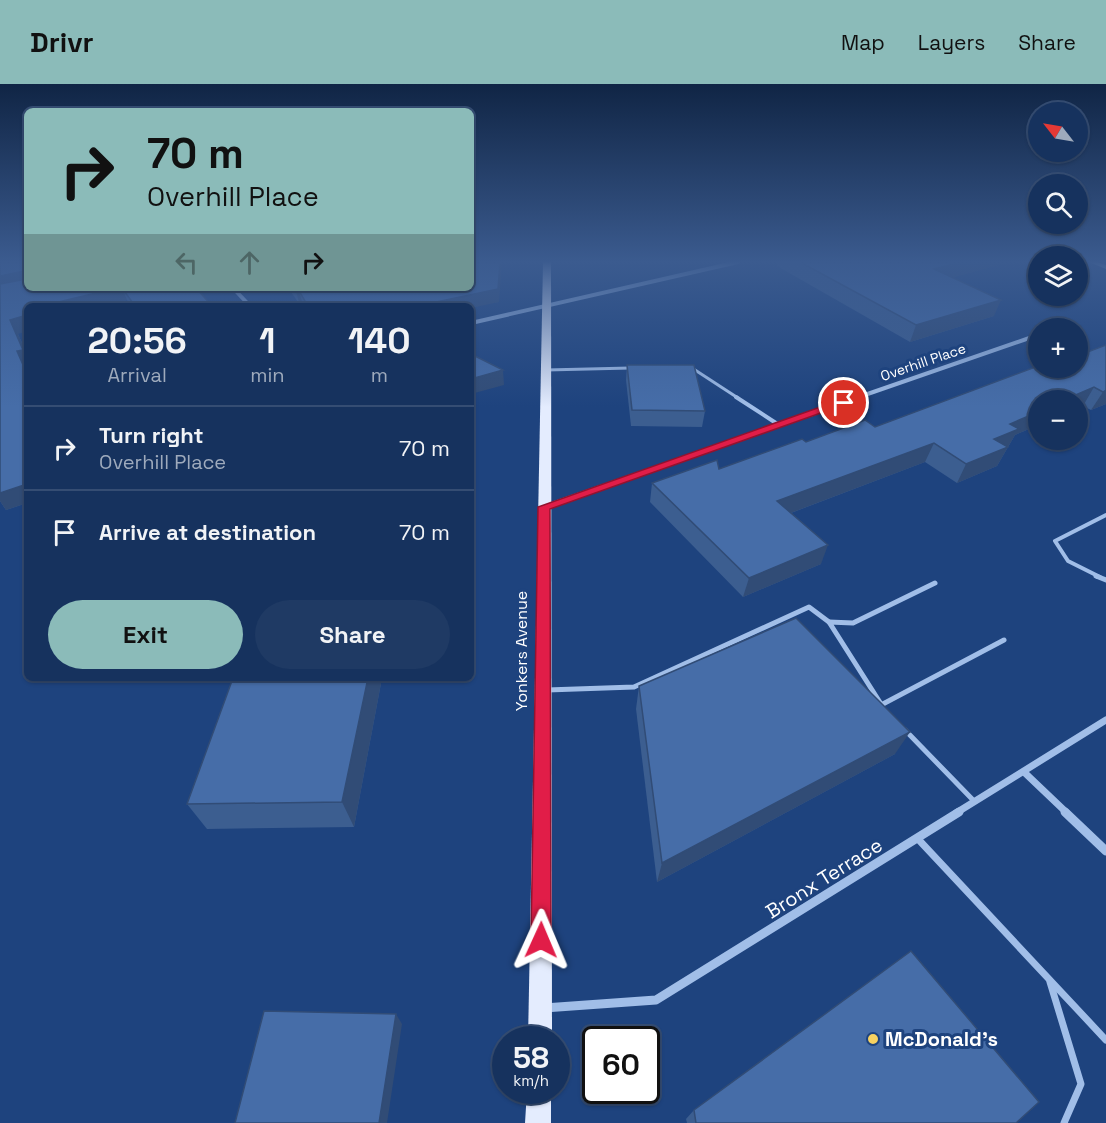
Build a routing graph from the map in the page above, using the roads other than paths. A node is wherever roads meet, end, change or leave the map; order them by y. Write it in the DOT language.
graph roads {
  1 [pos="527,310"];
  2 [pos="547,310"];
  3 [pos="474,322"];
  4 [pos="1028,338"];
  5 [pos="691,367"];
  6 [pos="635,368"];
  7 [pos="546,370"];
  8 [pos="779,425"];
  9 [pos="544,507"];
  10 [pos="1106,515"];
  11 [pos="1106,580"];
  12 [pos="935,583"];
  13 [pos="829,622"];
  14 [pos="1004,640"];
  15 [pos="544,690"];
  16 [pos="881,705"];
  17 [pos="888,713"];
  18 [pos="1106,720"];
  19 [pos="903,728"];
  20 [pos="1025,773"];
  21 [pos="974,801"];
  22 [pos="918,839"];
  23 [pos="1106,851"];
  24 [pos="1049,979"];
  25 [pos="540,1009"];
  26 [pos="540,1026"];
  27 [pos="1106,1040"];
  28 [pos="539,1104"];
  29 [pos="538,1123"];
  30 [pos="1064,1123"];
  1 -- 3 [label="street"];
  2 -- 7 [label="main road, Yonkers Avenue"];
  4 -- 8 [label="street, Overhill Place"];
  5 -- 8 [label="lane"];
  6 -- 7 [label="lane"];
  7 -- 9 [label="main road, Yonkers Avenue"];
  8 -- 9 [label="street, Overhill Place"];
  9 -- 15 [label="main road, Yonkers Avenue"];
  10 -- 11 [label="lane"];
  12 -- 13 [label="lane"];
  13 -- 15 [label="lane"];
  13 -- 16 [label="lane"];
  14 -- 16 [label="lane"];
  15 -- 25 [label="main road, Yonkers Avenue"];
  16 -- 17 [label="lane"];
  18 -- 20 [label="street, Bronx Terrace"];
  19 -- 21 [label="lane"];
  20 -- 21 [label="street, Bronx Terrace"];
  20 -- 23 [label="street"];
  21 -- 22 [label="street, Bronx Terrace"];
  22 -- 24 [label="lane"];
  22 -- 25 [label="street, Bronx Terrace"];
  24 -- 27 [label="lane"];
  24 -- 30 [label="lane"];
  25 -- 26 [label="main road, Yonkers Avenue"];
  28 -- 29 [label="main road"];
}
